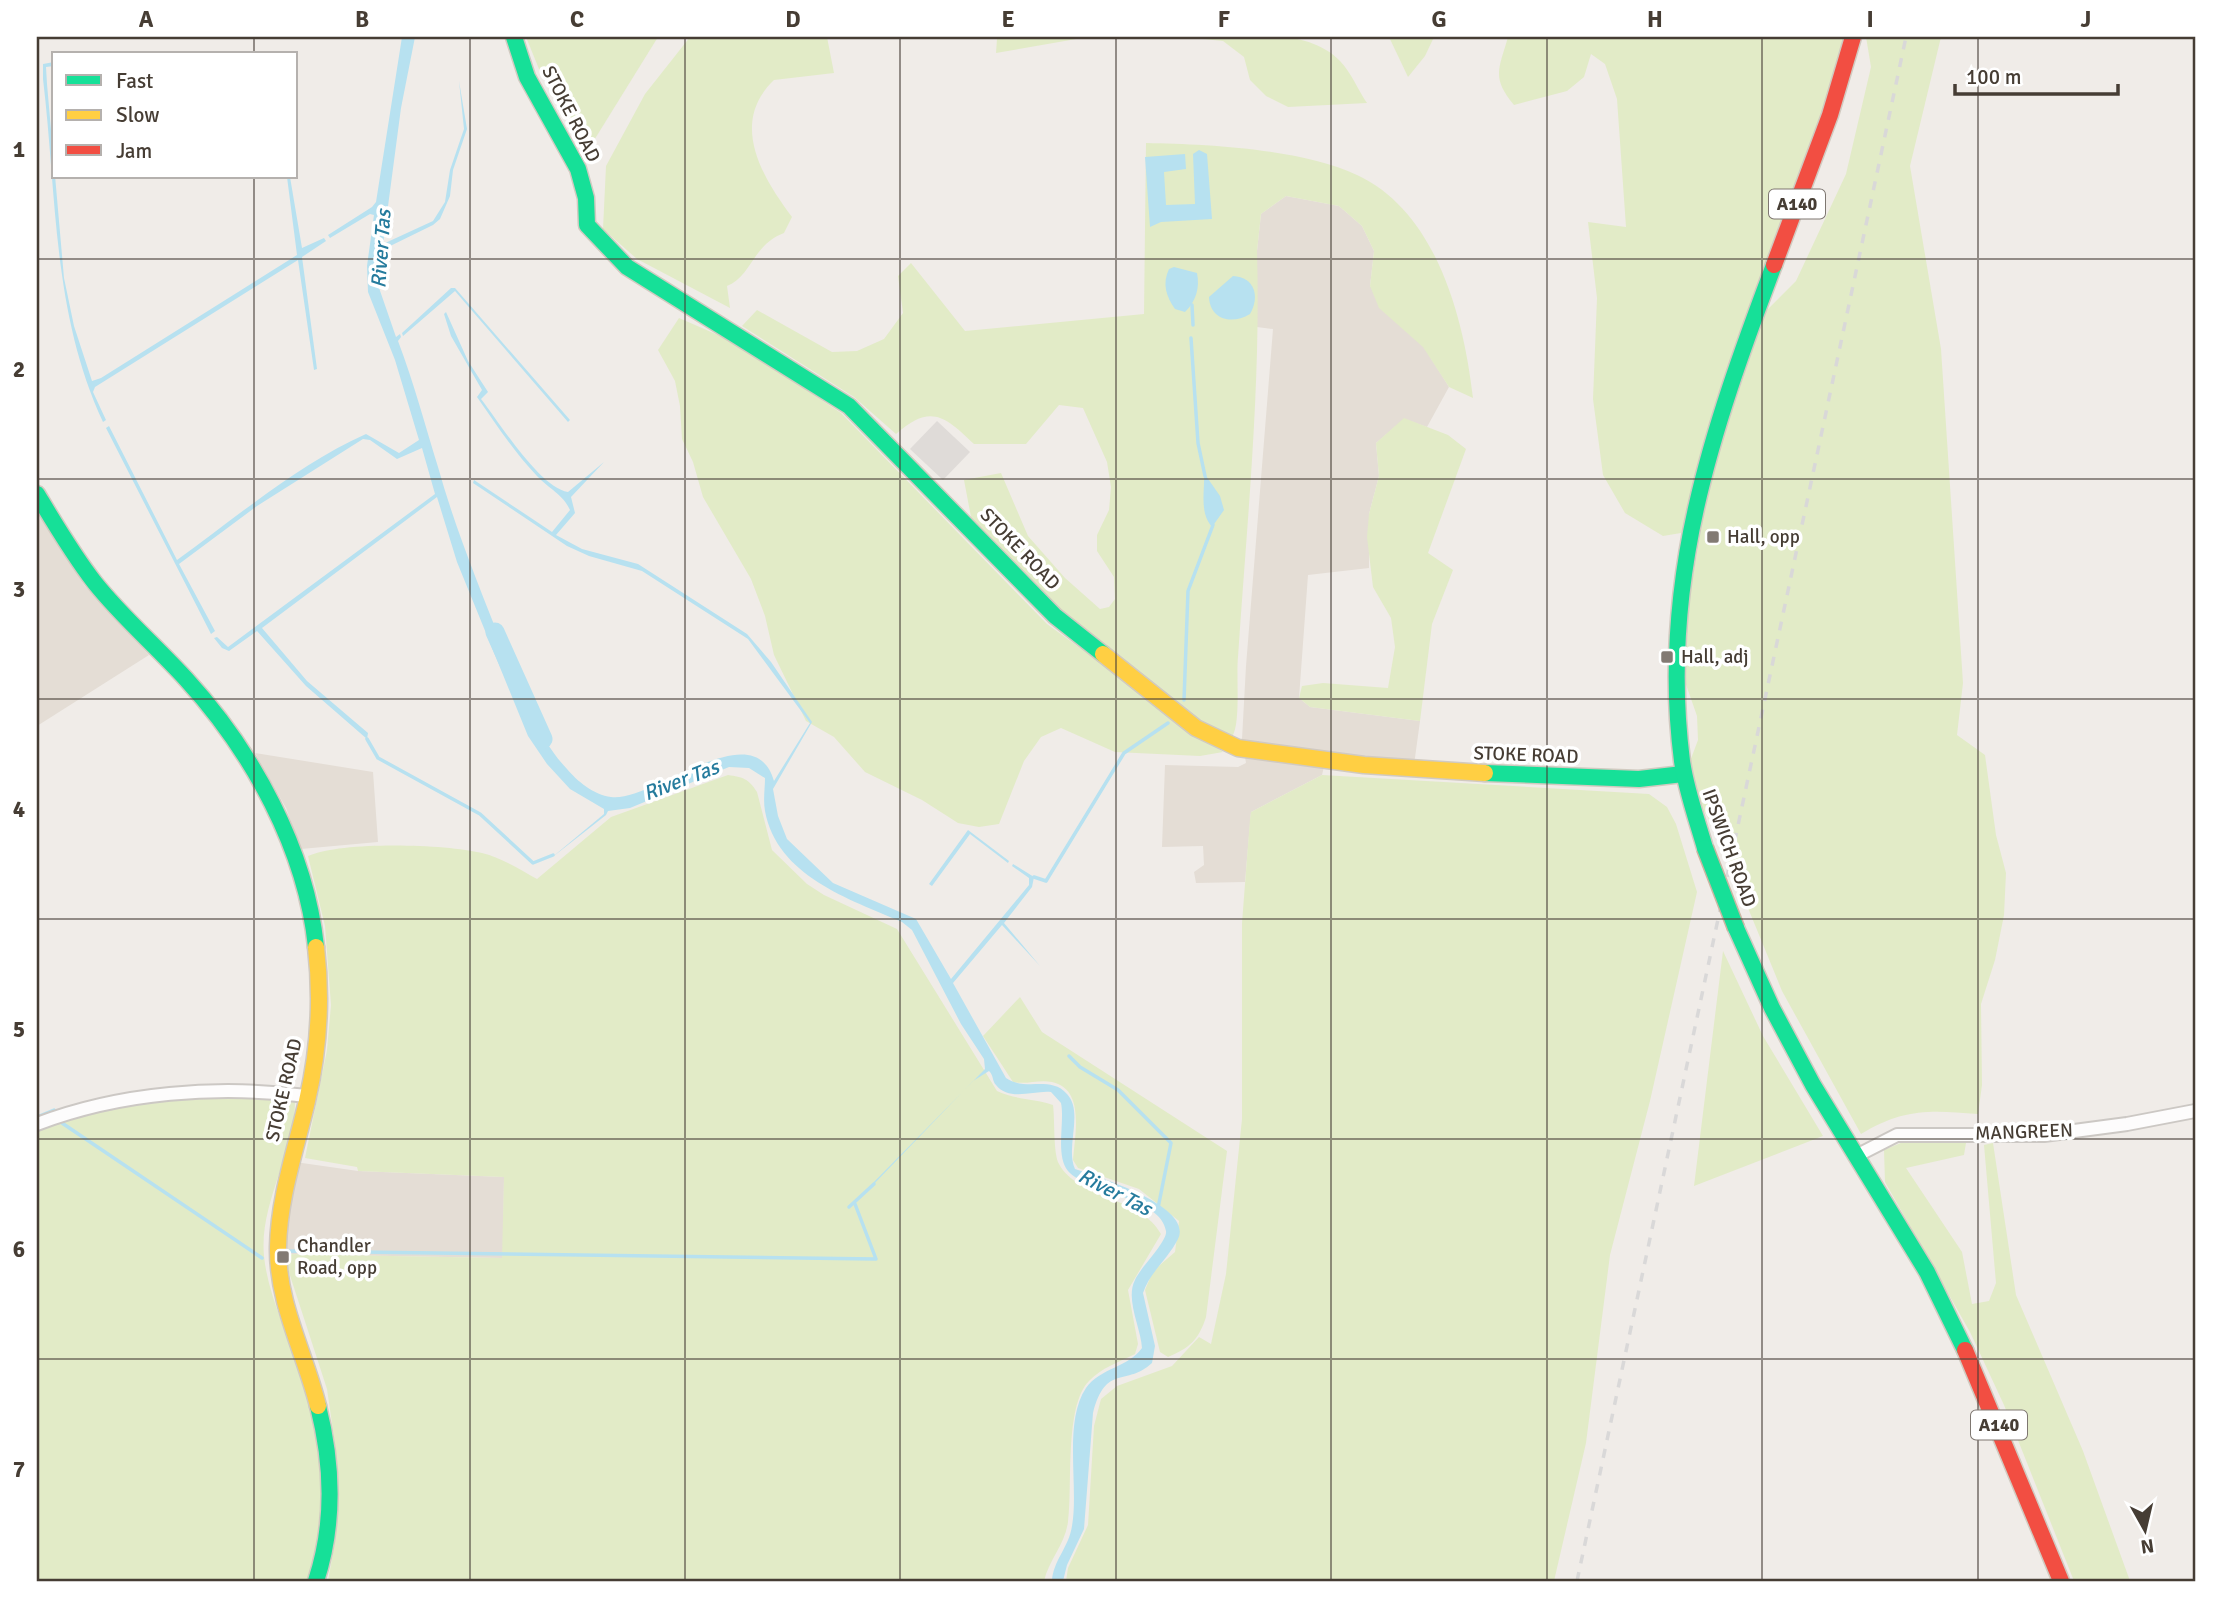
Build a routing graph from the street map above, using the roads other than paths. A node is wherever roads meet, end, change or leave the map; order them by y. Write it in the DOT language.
graph roads {
  1 [pos="514,37"];
  2 [pos="1853,37"];
  3 [pos="37,494"];
  4 [pos="1683,774"];
  5 [pos="307,1096"];
  6 [pos="2195,1111"];
  7 [pos="37,1124"];
  8 [pos="1856,1156"];
  9 [pos="316,1581"];
  10 [pos="2061,1581"];
  1 -- 4 [label="main road, STOKE ROAD"];
  2 -- 4 [label="main road, IPSWICH ROAD / A140"];
  3 -- 5 [label="main road, STOKE ROAD"];
  4 -- 8 [label="main road, IPSWICH ROAD / A140, bridge"];
  5 -- 7 [label="street"];
  5 -- 9 [label="main road, STOKE ROAD"];
  6 -- 8 [label="street, MANGREEN"];
  8 -- 10 [label="main road, IPSWICH ROAD / A140"];
}
